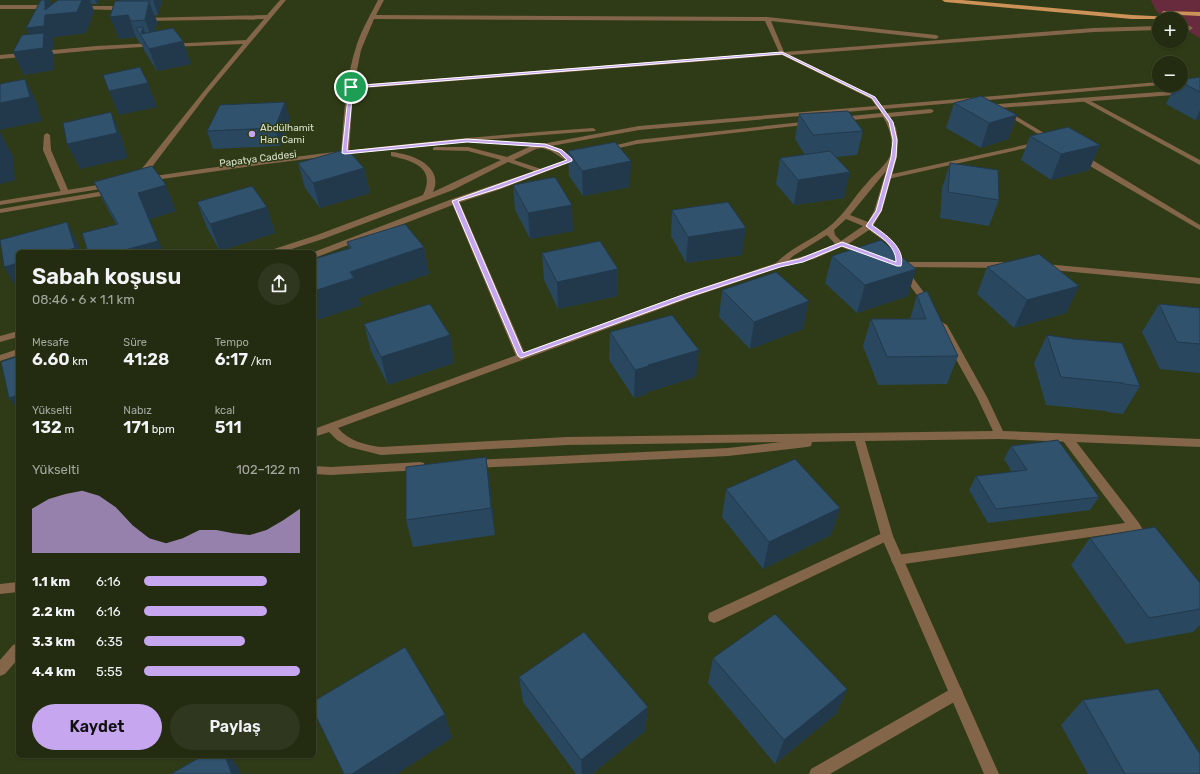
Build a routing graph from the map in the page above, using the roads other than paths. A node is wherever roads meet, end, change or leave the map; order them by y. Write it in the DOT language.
graph roads {
  1 [pos="283,0"];
  2 [pos="381,0"];
  3 [pos="944,0"];
  4 [pos="1008,0"];
  5 [pos="0,7"];
  6 [pos="54,7"];
  7 [pos="76,8"];
  8 [pos="1200,14"];
  9 [pos="270,17"];
  10 [pos="372,18"];
  11 [pos="1152,18"];
  12 [pos="128,19"];
  13 [pos="135,19"];
  14 [pos="767,19"];
  15 [pos="1188,19"];
  16 [pos="1200,20"];
  17 [pos="1152,28"];
  18 [pos="949,41"];
  19 [pos="248,42"];
  20 [pos="782,53"];
  21 [pos="0,57"];
  22 [pos="1152,85"];
  23 [pos="351,87"];
  24 [pos="1200,91"];
  25 [pos="1083,99"];
  26 [pos="996,106"];
  27 [pos="980,107"];
  28 [pos="880,108"];
  29 [pos="941,110"];
  30 [pos="886,114"];
  31 [pos="831,120"];
  32 [pos="816,122"];
  33 [pos="639,128"];
  34 [pos="47,135"];
  35 [pos="467,140"];
  36 [pos="545,145"];
  37 [pos="345,153"];
  38 [pos="1074,153"];
  39 [pos="394,154"];
  40 [pos="893,157"];
  41 [pos="509,160"];
  42 [pos="570,160"];
  43 [pos="1200,163"];
  44 [pos="542,171"];
  45 [pos="888,178"];
  46 [pos="146,186"];
  47 [pos="115,188"];
  48 [pos="66,196"];
  49 [pos="427,196"];
  50 [pos="455,201"];
  51 [pos="0,203"];
  52 [pos="0,211"];
  53 [pos="845,216"];
  54 [pos="869,226"];
  55 [pos="1200,228"];
  56 [pos="830,230"];
  57 [pos="842,244"];
  58 [pos="280,250"];
  59 [pos="316,254"];
  60 [pos="877,257"];
  61 [pos="895,264"];
  62 [pos="779,265"];
  63 [pos="1018,266"];
  64 [pos="1034,267"];
  65 [pos="1200,281"];
  66 [pos="16,335"];
  67 [pos="0,339"];
  68 [pos="16,353"];
  69 [pos="521,356"];
  70 [pos="0,358"];
  71 [pos="331,427"];
  72 [pos="316,432"];
  73 [pos="1000,435"];
  74 [pos="859,437"];
  75 [pos="1067,438"];
  76 [pos="1200,443"];
  77 [pos="465,464"];
  78 [pos="434,466"];
  79 [pos="316,470"];
  80 [pos="1134,526"];
  81 [pos="887,536"];
  82 [pos="1144,539"];
  83 [pos="897,560"];
  84 [pos="16,587"];
  85 [pos="0,589"];
  86 [pos="714,617"];
  87 [pos="16,651"];
  88 [pos="0,670"];
  89 [pos="956,692"];
  90 [pos="816,774"];
  91 [pos="992,774"];
  1 -- 9 [label="street"];
  2 -- 10 [label="street"];
  3 -- 11 [label="main road"];
  4 -- 8 [label="main road"];
  5 -- 6 [label="street"];
  7 -- 12 [label="street"];
  9 -- 13 [label="street"];
  9 -- 19 [label="street"];
  10 -- 14 [label="street"];
  10 -- 23 [label="street"];
  14 -- 18 [label="street"];
  14 -- 20 [label="street"];
  15 -- 16 [label="main road"];
  17 -- 18 [label="street"];
  18 -- 20 [label="street"];
  19 -- 21 [label="street"];
  19 -- 37 [label="street, Papatya Caddesi"];
  20 -- 23 [label="street"];
  20 -- 28 [label="street"];
  22 -- 28 [label="street"];
  23 -- 37 [label="street"];
  24 -- 25 [label="street"];
  25 -- 26 [label="street"];
  25 -- 43 [label="street"];
  26 -- 27 [label="street"];
  26 -- 45 [label="street"];
  28 -- 30 [label="street"];
  28 -- 33 [label="street"];
  29 -- 30 [label="street"];
  30 -- 31 [label="street"];
  30 -- 40 [label="street"];
  32 -- 42 [label="street"];
  33 -- 35 [label="street"];
  33 -- 36 [label="street"];
  34 -- 48 [label="street"];
  35 -- 36 [label="street"];
  35 -- 37 [label="street, Papatya Caddesi"];
  36 -- 41 [label="street"];
  36 -- 42 [label="street"];
  38 -- 55 [label="street"];
  39 -- 41 [label="street, Papatya Caddesi"];
  39 -- 46 [label="street, Papatya Caddesi"];
  39 -- 49 [label="street"];
  40 -- 45 [label="street"];
  40 -- 53 [label="street"];
  41 -- 44 [label="street, Papatya Caddesi"];
  41 -- 49 [label="street"];
  42 -- 44 [label="street"];
  44 -- 50 [label="street"];
  45 -- 54 [label="street"];
  47 -- 48 [label="street"];
  48 -- 51 [label="street"];
  48 -- 52 [label="street"];
  49 -- 58 [label="street"];
  50 -- 59 [label="street"];
  50 -- 69 [label="street"];
  53 -- 54 [label="street"];
  53 -- 56 [label="street"];
  54 -- 57 [label="street"];
  54 -- 61 [label="street"];
  56 -- 57 [label="street"];
  56 -- 62 [label="street"];
  57 -- 60 [label="street"];
  57 -- 62 [label="street"];
  61 -- 63 [label="street"];
  61 -- 73 [label="street"];
  62 -- 69 [label="street"];
  64 -- 65 [label="street"];
  66 -- 67 [label="street"];
  68 -- 70 [label="street"];
  69 -- 71 [label="street"];
  71 -- 72 [label="street"];
  71 -- 74 [label="street"];
  73 -- 74 [label="street"];
  73 -- 75 [label="street"];
  74 -- 77 [label="street"];
  74 -- 81 [label="street"];
  75 -- 76 [label="street"];
  75 -- 80 [label="street"];
  78 -- 79 [label="street"];
  80 -- 82 [label="street"];
  80 -- 83 [label="street"];
  81 -- 83 [label="street"];
  81 -- 86 [label="street"];
  83 -- 89 [label="street"];
  84 -- 85 [label="street"];
  87 -- 88 [label="street"];
  89 -- 90 [label="street"];
  89 -- 91 [label="street"];
}
